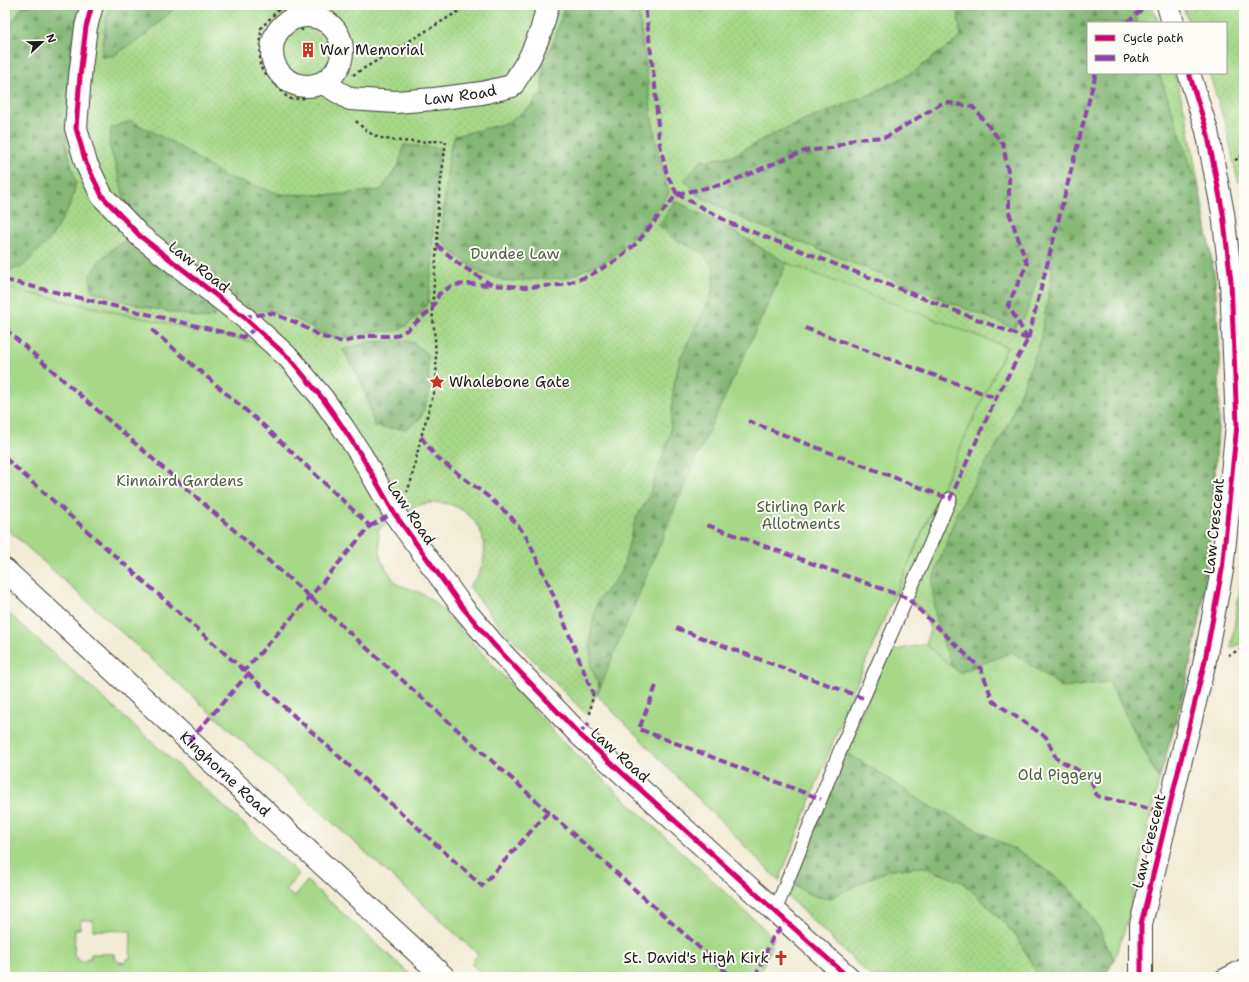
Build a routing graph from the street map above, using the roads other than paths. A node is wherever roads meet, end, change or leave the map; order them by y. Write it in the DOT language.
graph roads {
  1 [pos="92,5"];
  2 [pos="548,5"];
  3 [pos="1168,5"];
  4 [pos="301,17"];
  5 [pos="1173,22"];
  6 [pos="1189,74"];
  7 [pos="327,85"];
  8 [pos="950,499"];
  9 [pos="5,570"];
  10 [pos="775,911"];
  11 [pos="1244,965"];
  12 [pos="444,977"];
  13 [pos="848,977"];
  14 [pos="1141,977"];
  15 [pos="1221,977"];
  1 -- 10 [label="street, Law Road"];
  2 -- 7 [label="street, Law Road"];
  3 -- 5 [label="street"];
  4 -- 7 [label="street"];
  4 -- 7 [label="street"];
  6 -- 14 [label="street, Law Crescent"];
  8 -- 10 [label="lane"];
  9 -- 12 [label="street, Kinghorne Road"];
  10 -- 13 [label="street, Law Road"];
  11 -- 15 [label="lane"];
}
